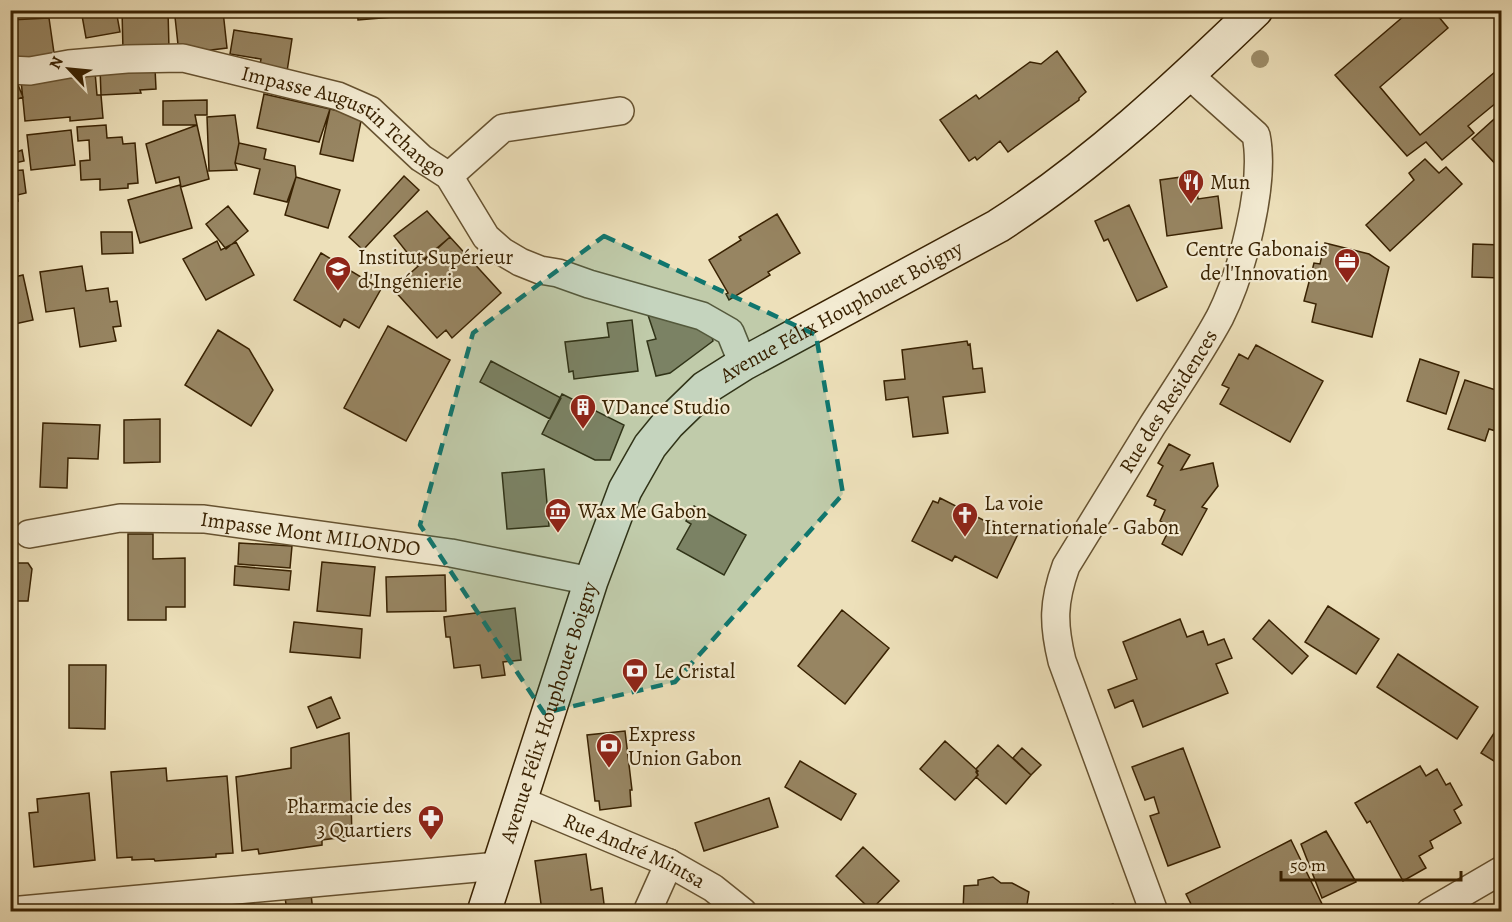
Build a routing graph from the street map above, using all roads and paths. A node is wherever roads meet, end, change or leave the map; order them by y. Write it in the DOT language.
graph roads {
  1 [pos="1256,10"];
  2 [pos="10,70"];
  3 [pos="1189,75"];
  4 [pos="620,111"];
  5 [pos="449,176"];
  6 [pos="743,363"];
  7 [pos="29,534"];
  8 [pos="591,581"];
  9 [pos="519,800"];
  10 [pos="669,863"];
  11 [pos="498,866"];
  12 [pos="1502,870"];
  13 [pos="10,911"];
  14 [pos="484,912"];
  15 [pos="647,912"];
  16 [pos="743,912"];
  17 [pos="1154,912"];
  18 [pos="1430,912"];
  1 -- 3 [label="main road, Avenue Félix Houphouet Boigny"];
  2 -- 5 [label="street, Impasse Augustin Tchango"];
  3 -- 6 [label="main road, Avenue Félix Houphouet Boigny"];
  3 -- 17 [label="street, Rue des Residences"];
  4 -- 5 [label="street"];
  5 -- 6 [label="street, Impasse Augustin Tchango"];
  6 -- 8 [label="main road, Avenue Félix Houphouet Boigny"];
  7 -- 8 [label="street, Impasse Mont MILONDO"];
  8 -- 9 [label="main road, Avenue Félix Houphouet Boigny"];
  9 -- 10 [label="street, Rue André Mintsa"];
  9 -- 11 [label="main road, Avenue Félix Houphouet Boigny"];
  10 -- 15 [label="street"];
  10 -- 16 [label="street, Rue André Mintsa"];
  11 -- 13 [label="street"];
  11 -- 14 [label="main road, Avenue Félix Houphouet Boigny"];
  12 -- 18 [label="street"];
}
